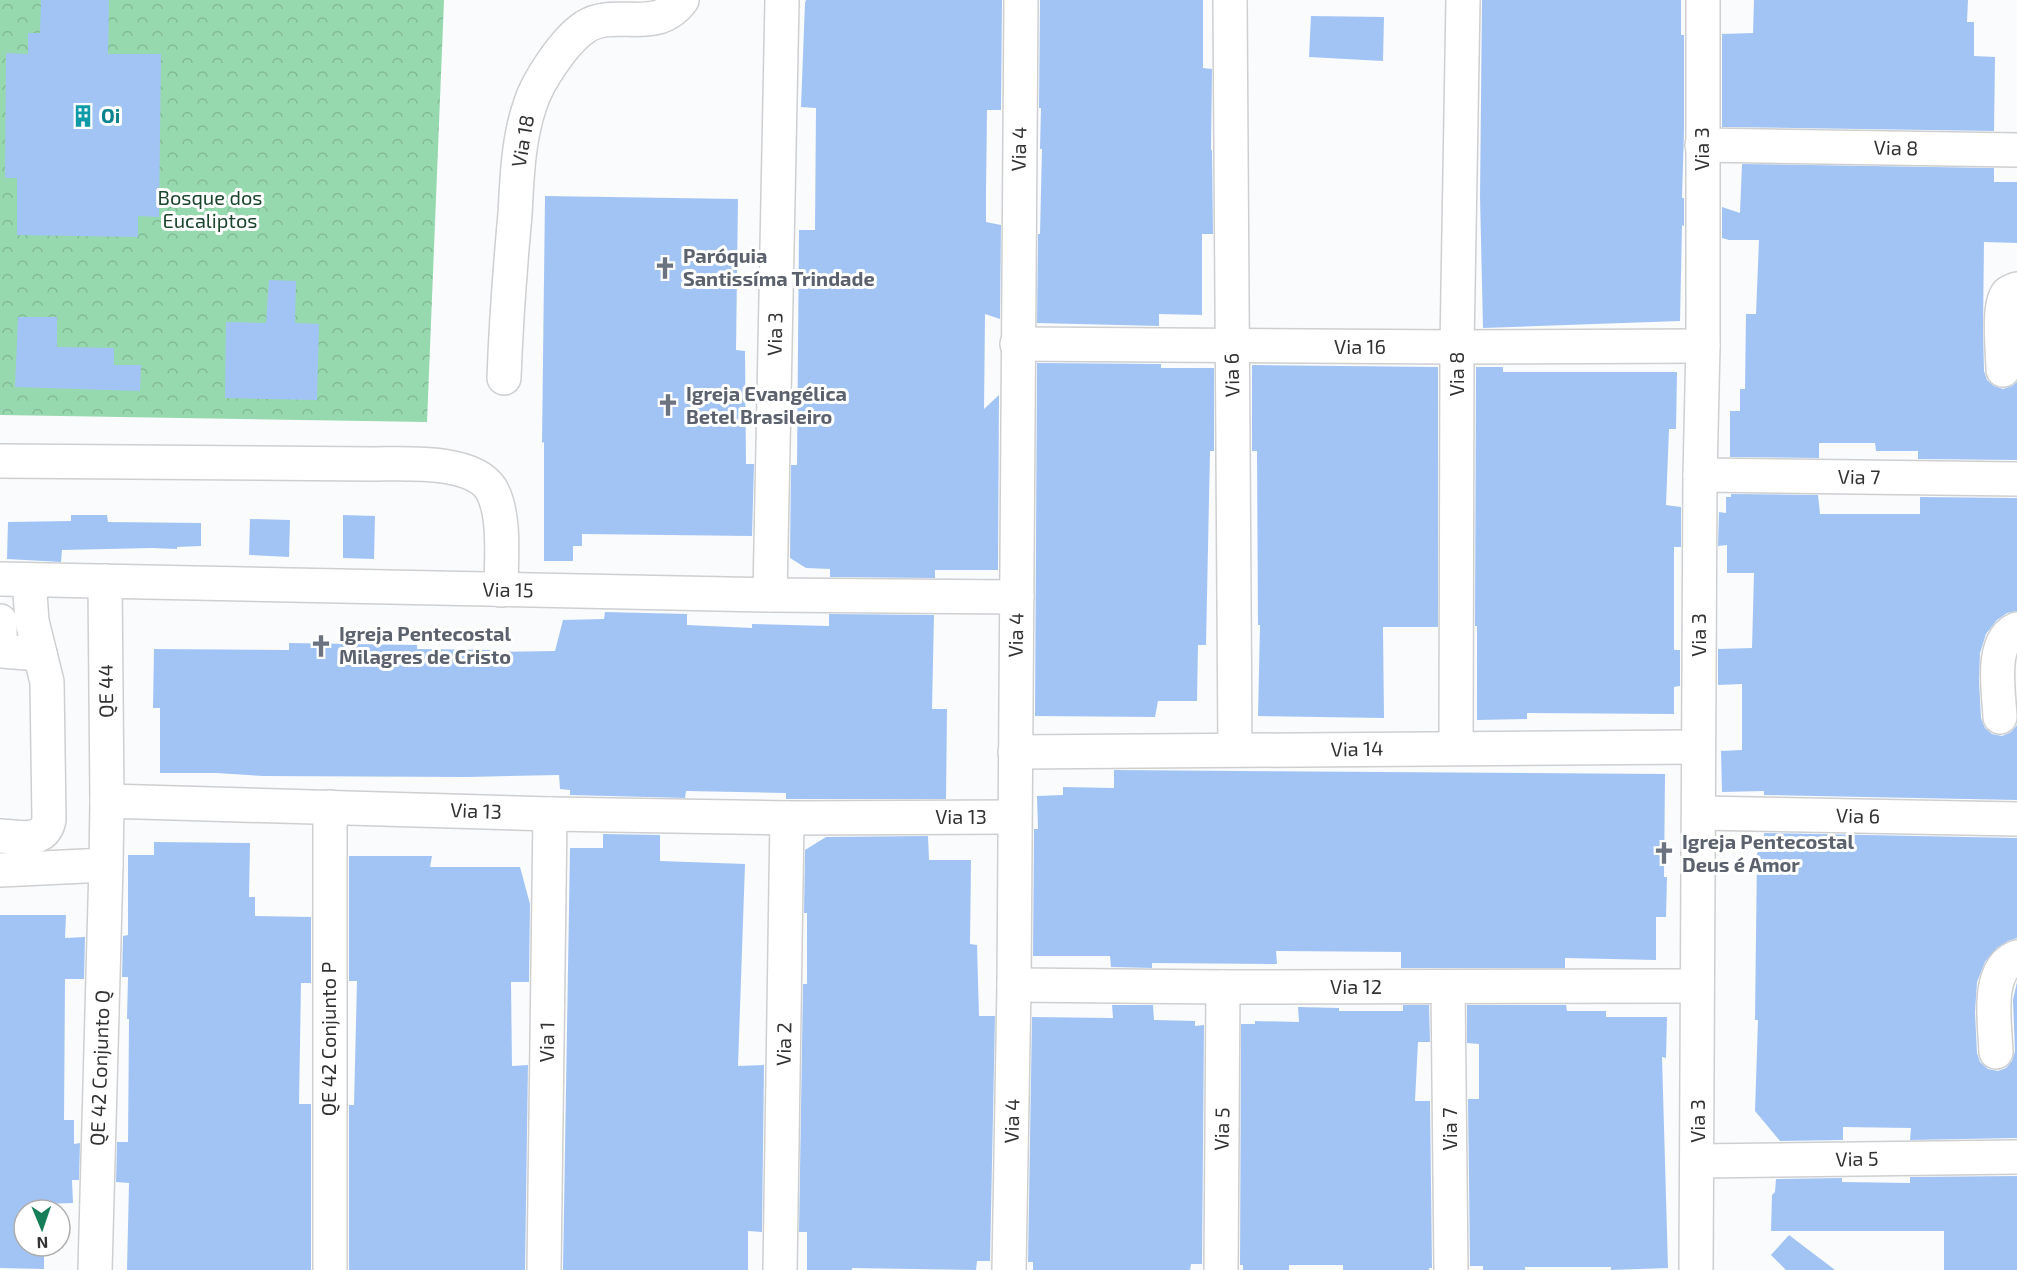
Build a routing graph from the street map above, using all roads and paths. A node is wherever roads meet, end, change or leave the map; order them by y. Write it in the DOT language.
graph roads {
  1 [pos="682,0"];
  2 [pos="782,0"];
  3 [pos="1021,0"];
  4 [pos="1230,0"];
  5 [pos="1463,0"];
  6 [pos="1703,0"];
  7 [pos="1702,145"];
  8 [pos="2017,150"];
  9 [pos="2017,289"];
  10 [pos="1017,344"];
  11 [pos="1231,346"];
  12 [pos="1703,346"];
  13 [pos="1457,347"];
  14 [pos="2003,370"];
  15 [pos="504,378"];
  16 [pos="0,461"];
  17 [pos="1700,475"];
  18 [pos="2017,479"];
  19 [pos="15,580"];
  20 [pos="105,581"];
  21 [pos="501,590"];
  22 [pos="770,595"];
  23 [pos="1017,597"];
  24 [pos="0,621"];
  25 [pos="2017,629"];
  26 [pos="0,637"];
  27 [pos="0,651"];
  28 [pos="40,654"];
  29 [pos="2000,717"];
  30 [pos="1698,747"];
  31 [pos="1456,748"];
  32 [pos="1236,750"];
  33 [pos="1015,752"];
  34 [pos="107,801"];
  35 [pos="330,807"];
  36 [pos="1700,813"];
  37 [pos="550,814"];
  38 [pos="1014,817"];
  39 [pos="787,818"];
  40 [pos="2017,819"];
  41 [pos="0,836"];
  42 [pos="106,865"];
  43 [pos="0,870"];
  44 [pos="2017,957"];
  45 [pos="1014,985"];
  46 [pos="1698,986"];
  47 [pos="1223,987"];
  48 [pos="1448,987"];
  49 [pos="1996,1052"];
  50 [pos="2017,1157"];
  51 [pos="1698,1161"];
  52 [pos="95,1270"];
  53 [pos="330,1270"];
  54 [pos="544,1270"];
  55 [pos="780,1270"];
  56 [pos="1009,1270"];
  57 [pos="1221,1270"];
  58 [pos="1451,1270"];
  59 [pos="1696,1270"];
  1 -- 15 [label="street, Via 18"];
  2 -- 22 [label="street, Via 3"];
  3 -- 10 [label="street, Via 4"];
  4 -- 11 [label="street, Via 6"];
  5 -- 13 [label="street, Via 8"];
  6 -- 7 [label="street, Via 3"];
  7 -- 8 [label="street, Via 8"];
  7 -- 12 [label="street, Via 3"];
  9 -- 14 [label="street"];
  10 -- 11 [label="street, Via 16"];
  10 -- 23 [label="street, Via 4"];
  11 -- 13 [label="street, Via 16"];
  11 -- 32 [label="street, Via 6"];
  12 -- 13 [label="street, Via 16"];
  12 -- 17 [label="street, Via 3"];
  13 -- 31 [label="street, Via 8"];
  16 -- 21 [label="street"];
  17 -- 18 [label="street, Via 7"];
  17 -- 30 [label="street, Via 3"];
  19 -- 20 [label="street, Via 15"];
  19 -- 28 [label="street"];
  20 -- 21 [label="street, Via 15"];
  20 -- 34 [label="street, QE 44"];
  21 -- 22 [label="street, Via 15"];
  22 -- 23 [label="street, Via 15"];
  23 -- 33 [label="street, Via 4"];
  24 -- 26 [label="street"];
  25 -- 29 [label="street"];
  27 -- 28 [label="street"];
  28 -- 41 [label="street"];
  30 -- 31 [label="street, Via 14"];
  30 -- 36 [label="street, Via 3"];
  31 -- 32 [label="street, Via 14"];
  32 -- 33 [label="street, Via 14"];
  33 -- 38 [label="street, Via 4"];
  34 -- 35 [label="street, Via 13"];
  34 -- 42 [label="street"];
  35 -- 37 [label="street, Via 13"];
  35 -- 53 [label="street, QE 42 Conjunto P"];
  36 -- 40 [label="street, Via 6"];
  36 -- 46 [label="street, Via 3"];
  37 -- 39 [label="street, Via 13"];
  37 -- 54 [label="street, Via 1"];
  38 -- 39 [label="street, Via 13"];
  38 -- 45 [label="street, Via 4"];
  39 -- 55 [label="street, Via 2"];
  42 -- 43 [label="street"];
  42 -- 52 [label="street, QE 42 Conjunto Q"];
  44 -- 49 [label="street"];
  45 -- 47 [label="street, Via 12"];
  45 -- 56 [label="street, Via 4"];
  46 -- 48 [label="street, Via 12"];
  46 -- 51 [label="street, Via 3"];
  47 -- 48 [label="street, Via 12"];
  47 -- 57 [label="street, Via 5"];
  48 -- 58 [label="street, Via 7"];
  50 -- 51 [label="street, Via 5"];
  51 -- 59 [label="street, Via 3"];
}
